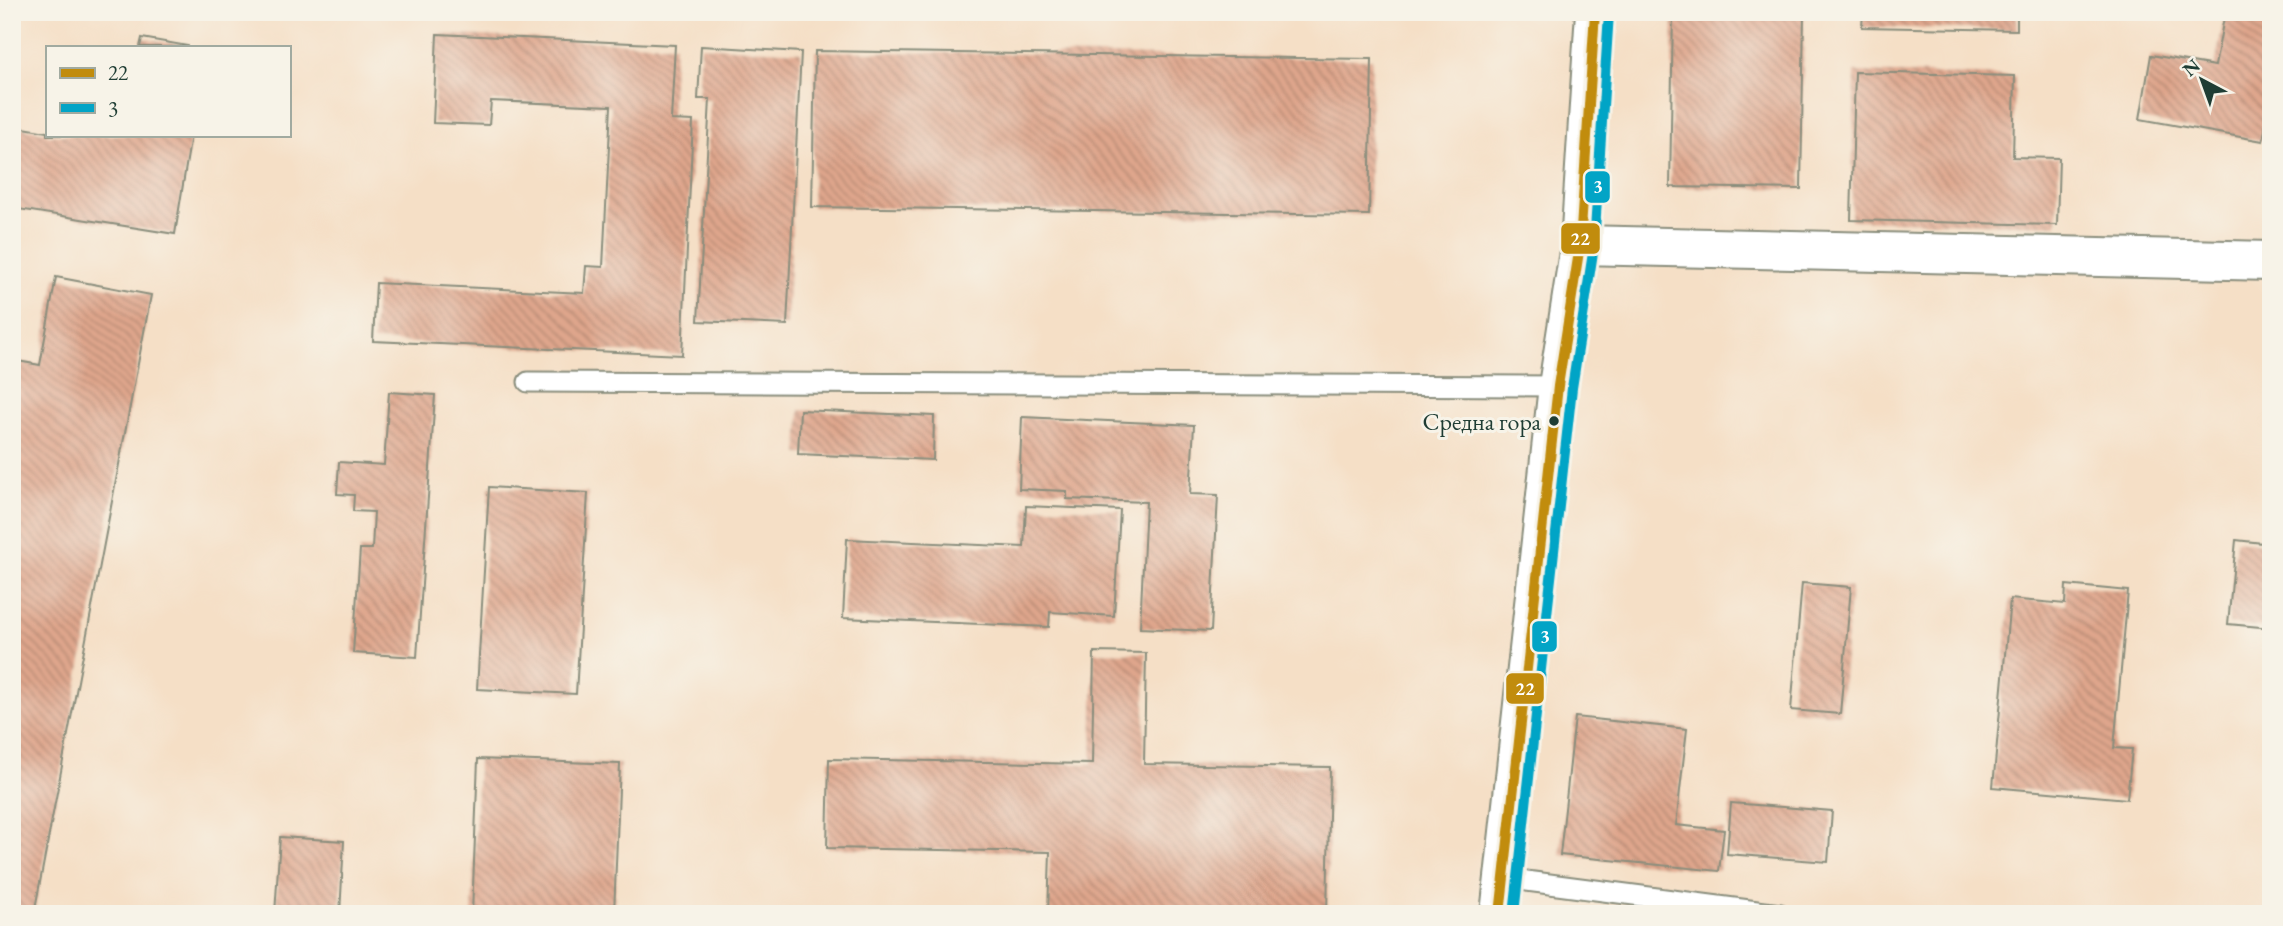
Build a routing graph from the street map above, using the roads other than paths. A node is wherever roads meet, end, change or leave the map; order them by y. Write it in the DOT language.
graph roads {
  1 [pos="1595,12"];
  2 [pos="1580,245"];
  3 [pos="2271,261"];
  4 [pos="528,382"];
  5 [pos="1558,386"];
  6 [pos="1502,896"];
  7 [pos="1690,908"];
  8 [pos="1780,914"];
  1 -- 2 [label="street"];
  2 -- 3 [label="street"];
  2 -- 5 [label="street"];
  4 -- 5 [label="lane"];
  5 -- 6 [label="street"];
  6 -- 7 [label="lane"];
  7 -- 8 [label="lane"];
}
